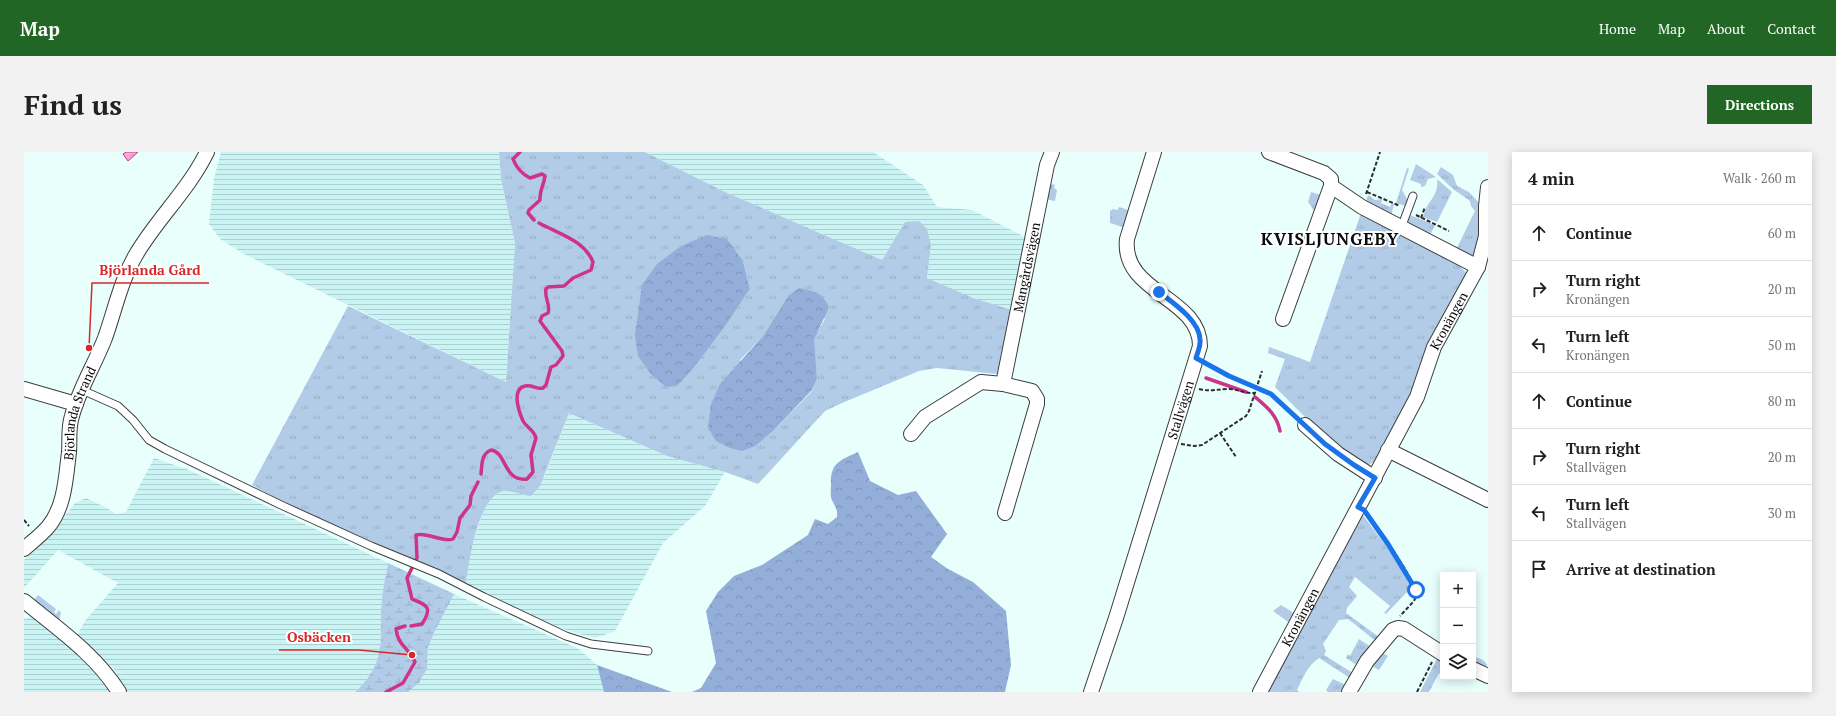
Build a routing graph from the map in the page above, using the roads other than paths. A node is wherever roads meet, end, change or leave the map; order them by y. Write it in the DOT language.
graph roads {
  1 [pos="207,152"];
  2 [pos="1052,152"];
  3 [pos="1154,152"];
  4 [pos="1269,152"];
  5 [pos="1331,186"];
  6 [pos="1488,187"];
  7 [pos="1413,196"];
  8 [pos="1401,228"];
  9 [pos="1482,266"];
  10 [pos="1283,319"];
  11 [pos="1003,384"];
  12 [pos="24,389"];
  13 [pos="82,390"];
  14 [pos="76,404"];
  15 [pos="1305,425"];
  16 [pos="911,434"];
  17 [pos="1388,450"];
  18 [pos="1375,478"];
  19 [pos="1488,500"];
  20 [pos="1005,513"];
  21 [pos="24,549"];
  22 [pos="24,601"];
  23 [pos="648,651"];
  24 [pos="1440,653"];
  25 [pos="1476,670"];
  26 [pos="1488,676"];
  27 [pos="119,692"];
  28 [pos="1091,692"];
  29 [pos="1260,692"];
  30 [pos="1349,692"];
  1 -- 13 [label="street, Björlanda Strand"];
  2 -- 11 [label="street, Mangårdsvägen"];
  3 -- 28 [label="street, Stallvägen"];
  4 -- 5 [label="street"];
  5 -- 8 [label="street"];
  5 -- 10 [label="street"];
  6 -- 9 [label="street, Kronängen"];
  7 -- 8 [label="lane"];
  8 -- 9 [label="street"];
  9 -- 17 [label="street, Kronängen"];
  11 -- 16 [label="street"];
  11 -- 20 [label="street"];
  12 -- 14 [label="street"];
  13 -- 14 [label="street, Björlanda Strand"];
  13 -- 23 [label="lane"];
  14 -- 21 [label="street, Björlanda Strand"];
  15 -- 18 [label="street"];
  17 -- 18 [label="street, Kronängen"];
  17 -- 19 [label="street"];
  18 -- 29 [label="street, Kronängen"];
  22 -- 27 [label="street"];
  24 -- 30 [label="street"];
  25 -- 26 [label="street"];
}
